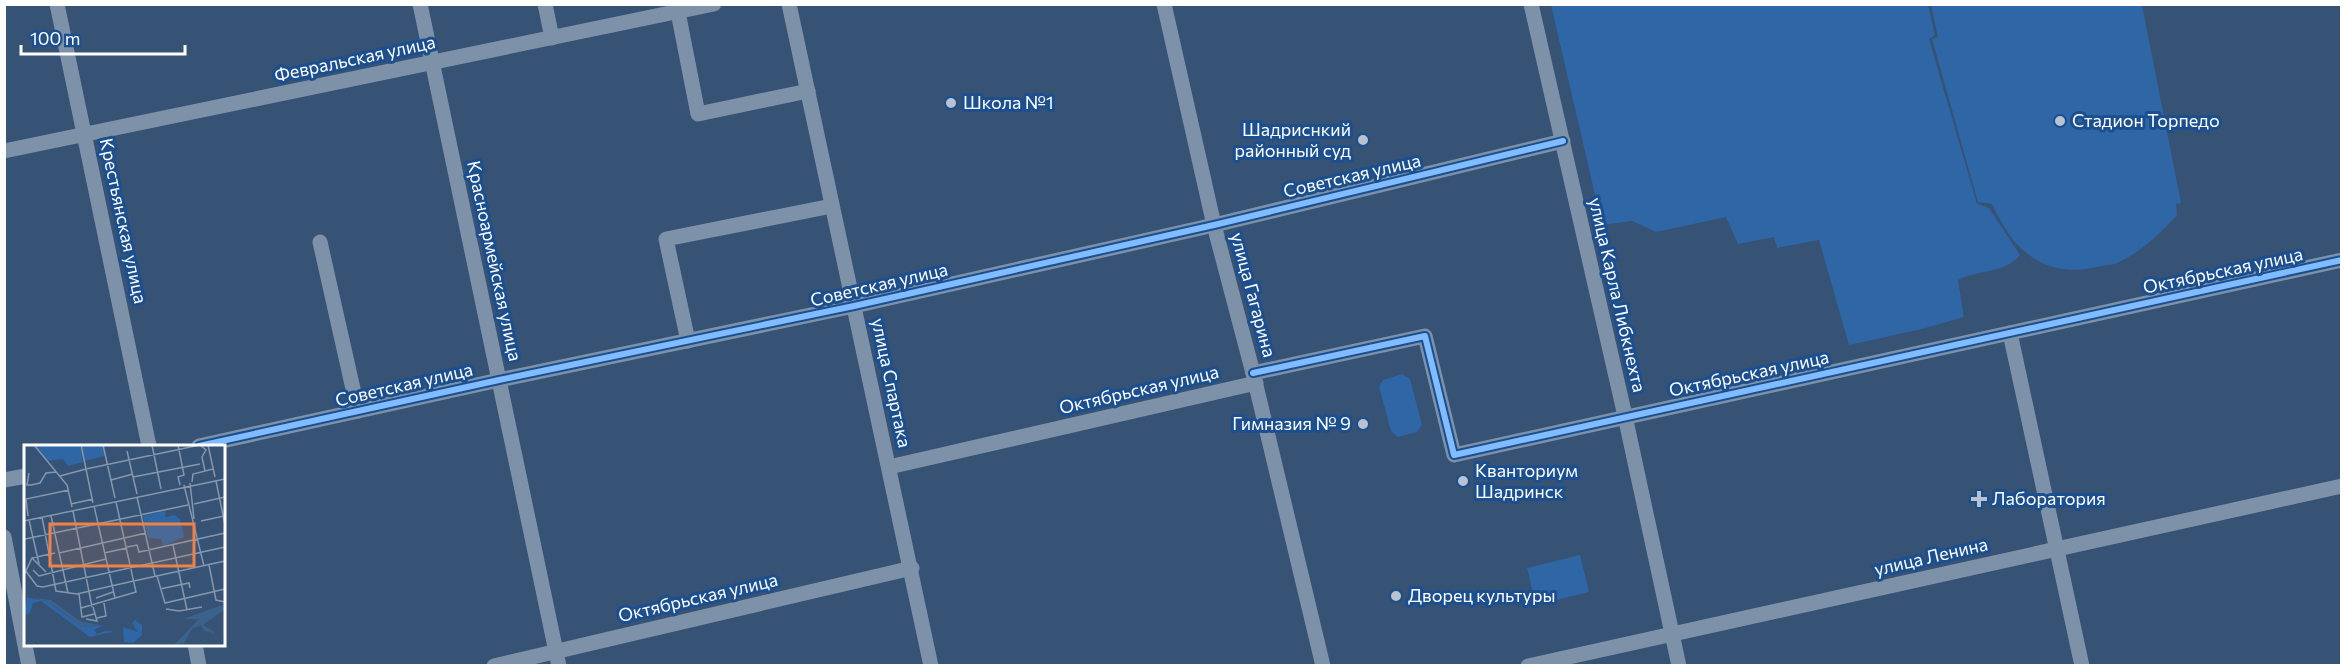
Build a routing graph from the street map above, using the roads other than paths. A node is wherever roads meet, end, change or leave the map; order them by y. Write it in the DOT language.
graph roads {
  1 [pos="57,4"];
  2 [pos="420,4"];
  3 [pos="545,4"];
  4 [pos="714,4"];
  5 [pos="789,4"];
  6 [pos="1164,4"];
  7 [pos="1531,4"];
  8 [pos="640,12"];
  9 [pos="678,12"];
  10 [pos="552,38"];
  11 [pos="432,63"];
  12 [pos="808,91"];
  13 [pos="86,134"];
  14 [pos="1563,141"];
  15 [pos="4,151"];
  16 [pos="832,206"];
  17 [pos="1215,225"];
  18 [pos="320,242"];
  19 [pos="2342,260"];
  20 [pos="854,306"];
  21 [pos="2010,333"];
  22 [pos="688,341"];
  23 [pos="1255,378"];
  24 [pos="499,380"];
  25 [pos="358,411"];
  26 [pos="1625,416"];
  27 [pos="149,445"];
  28 [pos="208,445"];
  29 [pos="889,466"];
  30 [pos="24,476"];
  31 [pos="4,480"];
  32 [pos="2342,486"];
  33 [pos="4,537"];
  34 [pos="2056,549"];
  35 [pos="912,568"];
  36 [pos="1672,635"];
  37 [pos="24,640"];
  38 [pos="25,646"];
  39 [pos="195,646"];
  40 [pos="558,658"];
  41 [pos="29,666"];
  42 [pos="200,666"];
  43 [pos="494,666"];
  44 [pos="931,666"];
  45 [pos="1323,666"];
  46 [pos="1528,666"];
  47 [pos="1679,666"];
  48 [pos="2082,666"];
  1 -- 13 [label="street, Крестьянская улица"];
  2 -- 11 [label="street, Красноармейская улица"];
  3 -- 10 [label="street"];
  4 -- 9 [label="street, Февральская улица"];
  5 -- 12 [label="street, улица Спартака"];
  6 -- 17 [label="street, улица Гагарина"];
  7 -- 14 [label="street, улица Карла Либкнехта"];
  8 -- 9 [label="street, Февральская улица"];
  8 -- 10 [label="street, Февральская улица"];
  9 -- 12 [label="street"];
  10 -- 11 [label="street, Февральская улица"];
  11 -- 13 [label="street, Февральская улица"];
  11 -- 24 [label="street, Красноармейская улица"];
  12 -- 16 [label="street, улица Спартака"];
  13 -- 15 [label="street, Февральская улица"];
  13 -- 27 [label="street, Крестьянская улица"];
  14 -- 17 [label="street, Советская улица"];
  14 -- 26 [label="street, улица Карла Либкнехта"];
  16 -- 20 [label="street, улица Спартака"];
  16 -- 22 [label="street"];
  17 -- 20 [label="street, Советская улица"];
  17 -- 23 [label="street, улица Гагарина"];
  18 -- 25 [label="street"];
  19 -- 21 [label="street, Октябрьская улица"];
  20 -- 22 [label="street, Советская улица"];
  20 -- 29 [label="street, улица Спартака"];
  21 -- 26 [label="street, Октябрьская улица"];
  21 -- 34 [label="street"];
  22 -- 24 [label="street, Советская улица"];
  23 -- 26 [label="street, Октябрьская улица"];
  23 -- 29 [label="street, Октябрьская улица"];
  23 -- 45 [label="street, улица Гагарина"];
  24 -- 25 [label="street, Советская улица"];
  24 -- 40 [label="street, Красноармейская улица"];
  25 -- 28 [label="street, Советская улица"];
  26 -- 36 [label="street, улица Карла Либкнехта"];
  29 -- 35 [label="street, улица Спартака"];
  30 -- 31 [label="street"];
  32 -- 34 [label="street, улица Ленина"];
  33 -- 37 [label="street"];
  34 -- 36 [label="street, улица Ленина"];
  34 -- 48 [label="street"];
  35 -- 40 [label="street, Октябрьская улица"];
  35 -- 44 [label="street, улица Спартака"];
  36 -- 46 [label="street, улица Ленина"];
  36 -- 47 [label="street, улица Карла Либкнехта"];
  38 -- 41 [label="street"];
  39 -- 42 [label="street"];
  40 -- 43 [label="street, Октябрьская улица"];
}
